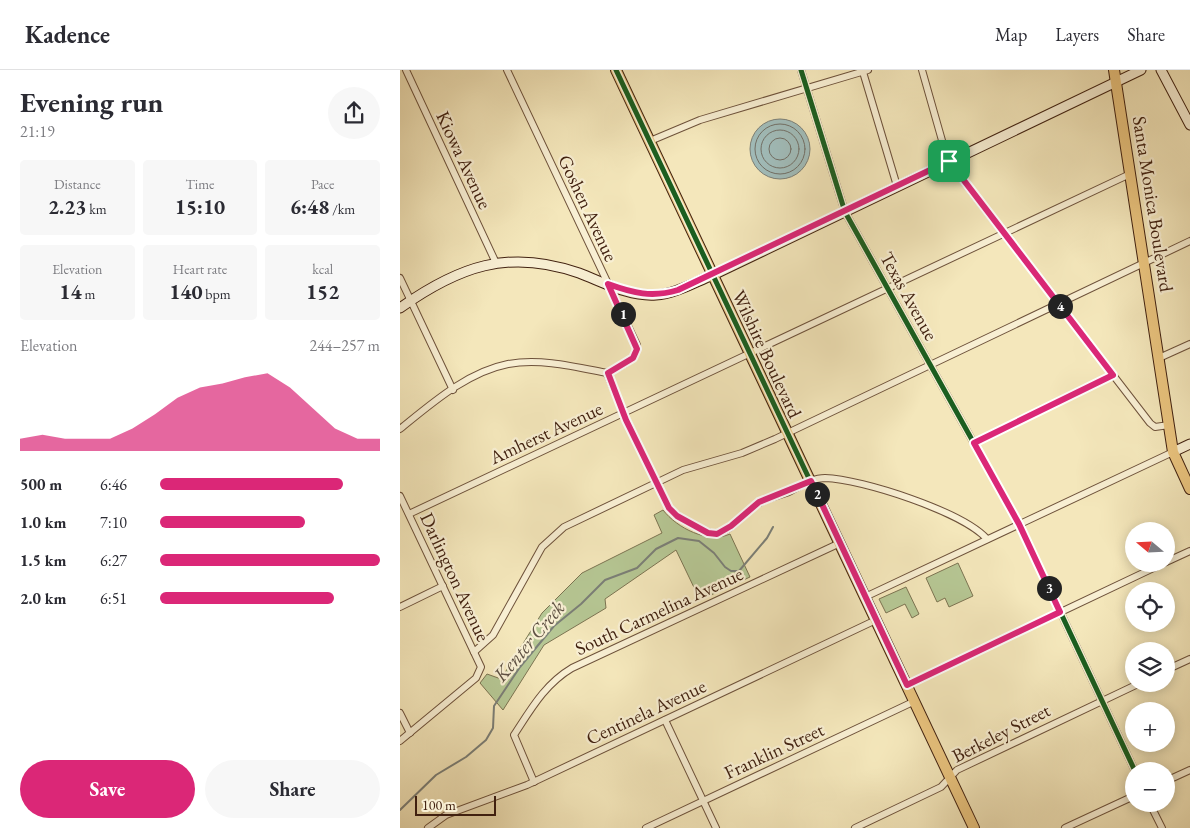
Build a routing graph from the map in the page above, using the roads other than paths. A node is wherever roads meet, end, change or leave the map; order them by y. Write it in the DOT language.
graph roads {
  1 [pos="406,70"];
  2 [pos="507,70"];
  3 [pos="616,70"];
  4 [pos="802,70"];
  5 [pos="922,70"];
  6 [pos="1114,70"];
  7 [pos="1141,70"];
  8 [pos="1161,70"];
  9 [pos="866,71"];
  10 [pos="1116,83"];
  11 [pos="807,89"];
  12 [pos="1190,125"];
  13 [pos="650,140"];
  14 [pos="949,161"];
  15 [pos="1130,174"];
  16 [pos="897,186"];
  17 [pos="845,212"];
  18 [pos="1003,233"];
  19 [pos="1190,242"];
  20 [pos="496,263"];
  21 [pos="1144,265"];
  22 [pos="713,274"];
  23 [pos="400,278"];
  24 [pos="608,284"];
  25 [pos="888,289"];
  26 [pos="410,301"];
  27 [pos="1059,305"];
  28 [pos="400,308"];
  29 [pos="1190,344"];
  30 [pos="750,352"];
  31 [pos="1159,358"];
  32 [pos="930,365"];
  33 [pos="608,373"];
  34 [pos="1113,375"];
  35 [pos="453,390"];
  36 [pos="624,413"];
  37 [pos="1169,425"];
  38 [pos="400,429"];
  39 [pos="788,432"];
  40 [pos="974,443"];
  41 [pos="1190,444"];
  42 [pos="1173,452"];
  43 [pos="811,481"];
  44 [pos="657,482"];
  45 [pos="1190,490"];
  46 [pos="400,496"];
  47 [pos="409,514"];
  48 [pos="1019,524"];
  49 [pos="987,539"];
  50 [pos="840,543"];
  51 [pos="1190,551"];
  52 [pos="1175,558"];
  53 [pos="1145,572"];
  54 [pos="443,586"];
  55 [pos="866,597"];
  56 [pos="400,607"];
  57 [pos="1060,612"];
  58 [pos="876,620"];
  59 [pos="474,652"];
  60 [pos="1190,659"];
  61 [pos="1175,666"];
  62 [pos="907,685"];
  63 [pos="1125,690"];
  64 [pos="915,701"];
  65 [pos="1101,701"];
  66 [pos="400,713"];
  67 [pos="665,720"];
  68 [pos="410,733"];
  69 [pos="400,741"];
  70 [pos="1131,762"];
  71 [pos="1190,770"];
  72 [pos="1175,777"];
  73 [pos="950,778"];
  74 [pos="534,782"];
  75 [pos="1125,800"];
  76 [pos="703,801"];
  77 [pos="1154,812"];
  78 [pos="428,828"];
  79 [pos="646,828"];
  80 [pos="716,828"];
  81 [pos="855,828"];
  82 [pos="974,828"];
  83 [pos="1065,828"];
  84 [pos="1162,828"];
  1 -- 20 [label="street, Kiowa Avenue"];
  2 -- 24 [label="street, Goshen Avenue"];
  3 -- 13 [label="main road, Wilshire Boulevard"];
  4 -- 11 [label="street, Texas Avenue"];
  5 -- 14 [label="street"];
  6 -- 10 [label="main road, Santa Monica Boulevard"];
  7 -- 10 [label="main road"];
  8 -- 12 [label="main road"];
  9 -- 11 [label="street"];
  9 -- 16 [label="street"];
  10 -- 14 [label="main road"];
  10 -- 15 [label="main road, Santa Monica Boulevard"];
  11 -- 13 [label="street"];
  11 -- 17 [label="street, Texas Avenue"];
  13 -- 22 [label="main road, Wilshire Boulevard"];
  14 -- 16 [label="main road"];
  14 -- 18 [label="street"];
  15 -- 18 [label="street, Amherst Avenue"];
  15 -- 21 [label="main road, Santa Monica Boulevard"];
  16 -- 17 [label="main road"];
  17 -- 22 [label="main road"];
  17 -- 25 [label="street, Texas Avenue"];
  18 -- 25 [label="street, Amherst Avenue"];
  18 -- 27 [label="street"];
  19 -- 21 [label="street"];
  20 -- 24 [label="main road"];
  20 -- 26 [label="main road"];
  21 -- 27 [label="street"];
  21 -- 31 [label="main road, Santa Monica Boulevard"];
  22 -- 24 [label="main road"];
  22 -- 30 [label="main road, Wilshire Boulevard"];
  23 -- 26 [label="street"];
  24 -- 33 [label="street, Goshen Avenue"];
  25 -- 30 [label="street, Amherst Avenue"];
  25 -- 32 [label="street, Texas Avenue"];
  26 -- 28 [label="main road"];
  26 -- 35 [label="street"];
  27 -- 32 [label="street"];
  27 -- 34 [label="street"];
  29 -- 31 [label="street"];
  30 -- 36 [label="street, Amherst Avenue"];
  30 -- 39 [label="main road, Wilshire Boulevard"];
  31 -- 37 [label="main road, Santa Monica Boulevard"];
  32 -- 39 [label="street"];
  32 -- 40 [label="street, Texas Avenue"];
  33 -- 35 [label="street"];
  33 -- 36 [label="street"];
  34 -- 37 [label="street"];
  34 -- 40 [label="street"];
  35 -- 38 [label="street"];
  36 -- 44 [label="street"];
  36 -- 47 [label="street, Amherst Avenue"];
  37 -- 42 [label="main road, Santa Monica Boulevard"];
  39 -- 43 [label="main road, Wilshire Boulevard"];
  39 -- 44 [label="street"];
  40 -- 48 [label="street, Texas Avenue"];
  41 -- 42 [label="main road"];
  42 -- 45 [label="main road, Santa Monica Boulevard"];
  42 -- 48 [label="street"];
  43 -- 44 [label="street"];
  43 -- 49 [label="street"];
  43 -- 50 [label="main road, Wilshire Boulevard"];
  44 -- 59 [label="street"];
  46 -- 47 [label="street, Darlington Avenue"];
  47 -- 54 [label="street, Darlington Avenue"];
  48 -- 49 [label="street"];
  48 -- 57 [label="street, Texas Avenue"];
  49 -- 55 [label="street"];
  50 -- 55 [label="main road, Wilshire Boulevard"];
  50 -- 74 [label="street, South Carmelina Avenue"];
  51 -- 52 [label="street"];
  53 -- 57 [label="street"];
  54 -- 56 [label="street"];
  54 -- 59 [label="street, Darlington Avenue"];
  55 -- 58 [label="main road, Wilshire Boulevard"];
  57 -- 62 [label="street"];
  57 -- 65 [label="street, Texas Avenue"];
  58 -- 62 [label="main road, Wilshire Boulevard"];
  58 -- 67 [label="street, Centinela Avenue"];
  59 -- 68 [label="street, Darlington Avenue"];
  60 -- 61 [label="street"];
  62 -- 64 [label="main road, Wilshire Boulevard"];
  63 -- 65 [label="street, Berkeley Street"];
  64 -- 73 [label="main road, Wilshire Boulevard"];
  64 -- 76 [label="street, Franklin Street"];
  65 -- 70 [label="street, Texas Avenue"];
  65 -- 73 [label="street, Berkeley Street"];
  66 -- 68 [label="street"];
  67 -- 74 [label="street, Centinela Avenue"];
  67 -- 76 [label="street"];
  68 -- 69 [label="street"];
  71 -- 72 [label="street"];
  73 -- 81 [label="street, Berkeley Street"];
  73 -- 82 [label="main road, Wilshire Boulevard"];
  74 -- 78 [label="street, Centinela Avenue"];
  75 -- 83 [label="street"];
  76 -- 79 [label="street, Franklin Street"];
  76 -- 80 [label="street"];
  77 -- 84 [label="street"];
}
